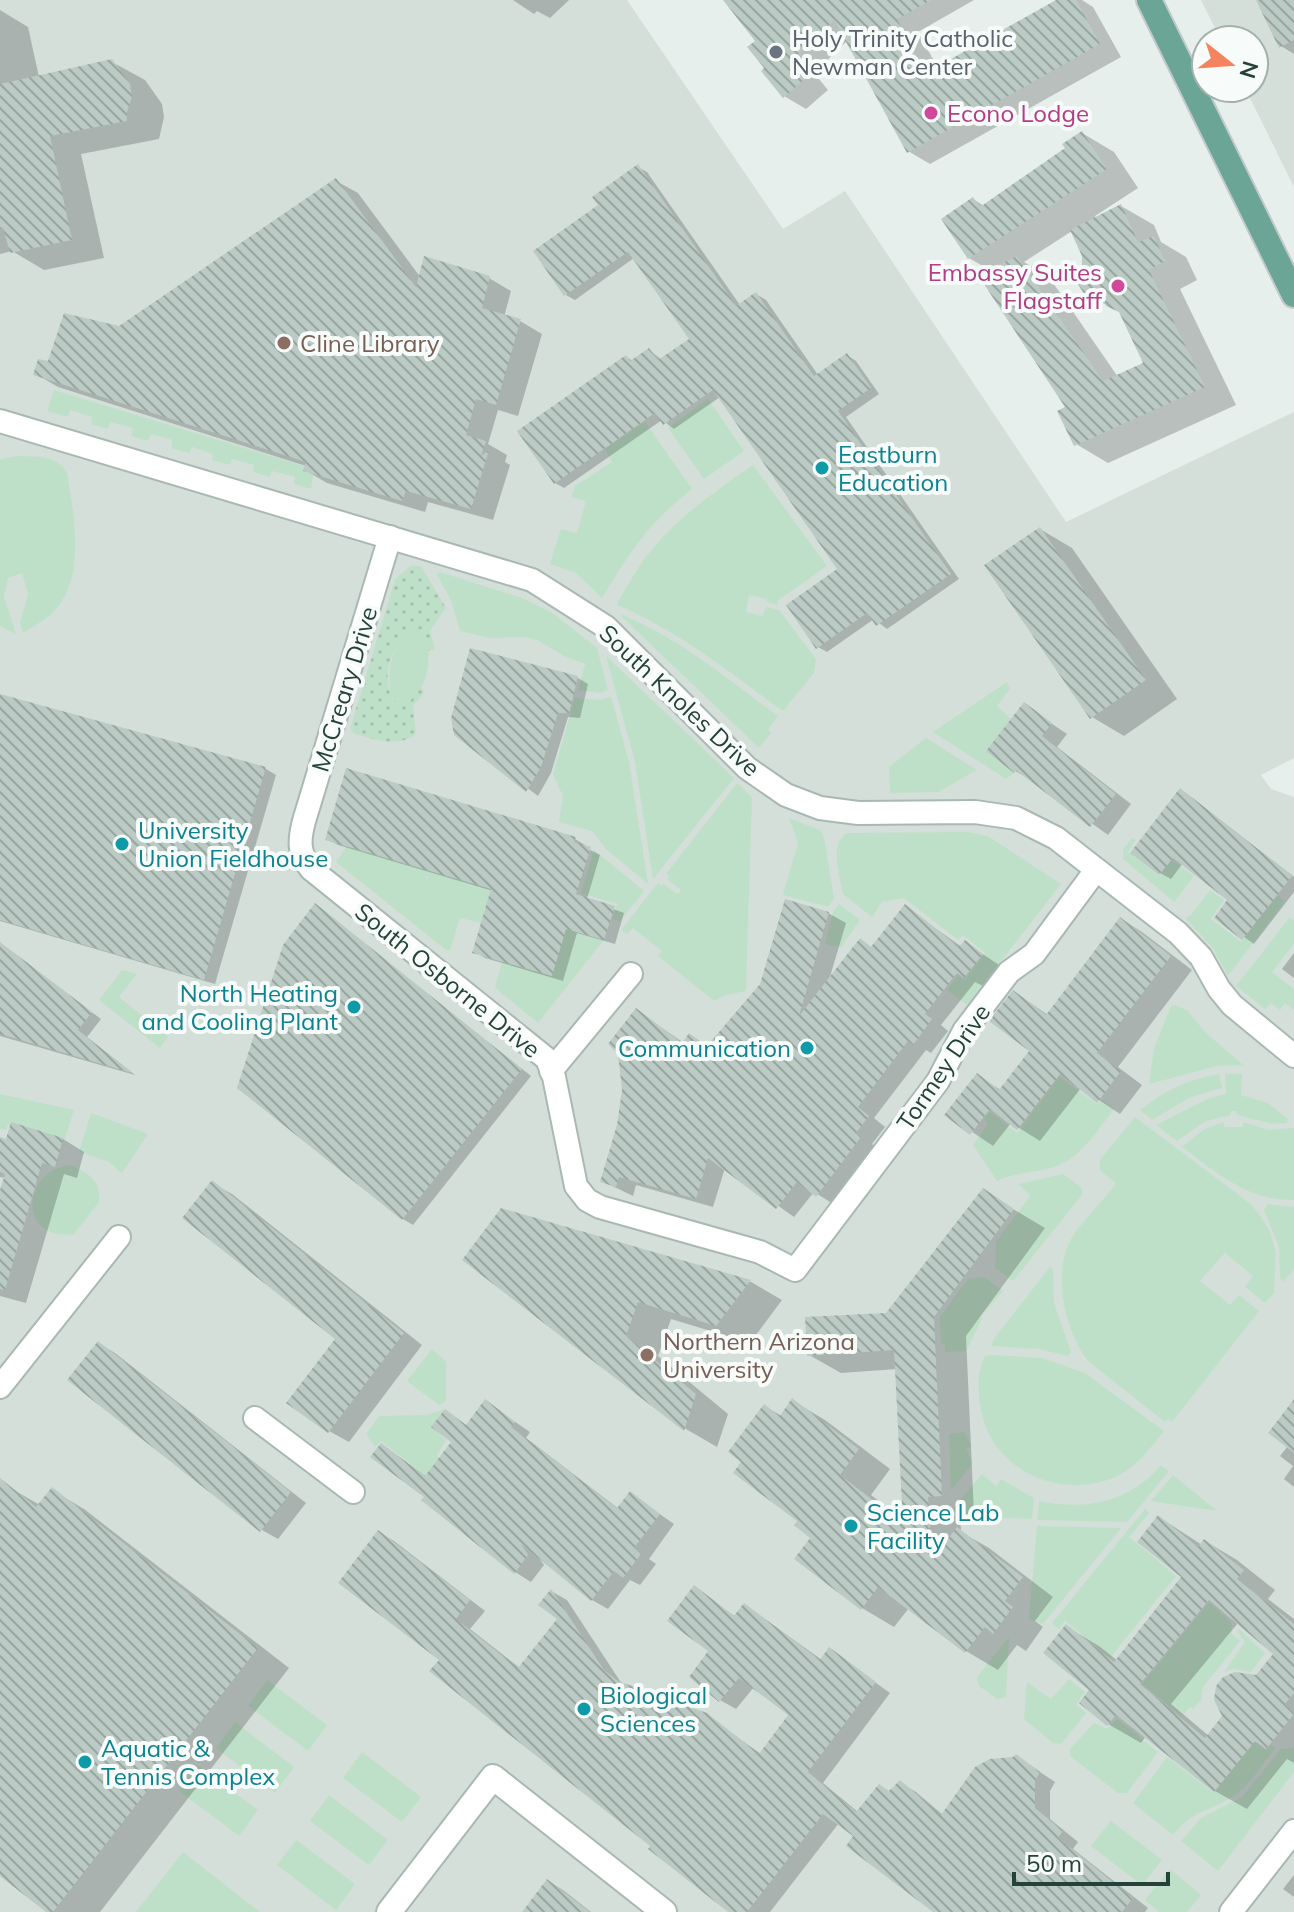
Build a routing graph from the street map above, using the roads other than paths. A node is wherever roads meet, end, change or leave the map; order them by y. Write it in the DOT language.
graph roads {
  1 [pos="1149,0"];
  2 [pos="1294,295"];
  3 [pos="0,421"];
  4 [pos="390,537"];
  5 [pos="299,841"];
  6 [pos="1096,870"];
  7 [pos="631,974"];
  8 [pos="1294,1056"];
  9 [pos="551,1071"];
  10 [pos="119,1237"];
  11 [pos="795,1270"];
  12 [pos="0,1387"];
  13 [pos="255,1418"];
  14 [pos="353,1492"];
  15 [pos="1294,1831"];
  16 [pos="389,1912"];
  17 [pos="664,1912"];
  18 [pos="1231,1912"];
  1 -- 2 [label="main road"];
  3 -- 4 [label="street, South Knoles Drive"];
  4 -- 5 [label="street, McCreary Drive"];
  4 -- 6 [label="street, South Knoles Drive"];
  5 -- 9 [label="street, South Osborne Drive"];
  6 -- 8 [label="street, South Knoles Drive"];
  6 -- 11 [label="street, Tormey Drive"];
  7 -- 9 [label="street"];
  9 -- 11 [label="street, South Osborne Drive"];
  10 -- 12 [label="street"];
  13 -- 14 [label="street"];
  15 -- 18 [label="street"];
  16 -- 17 [label="street"];
}
